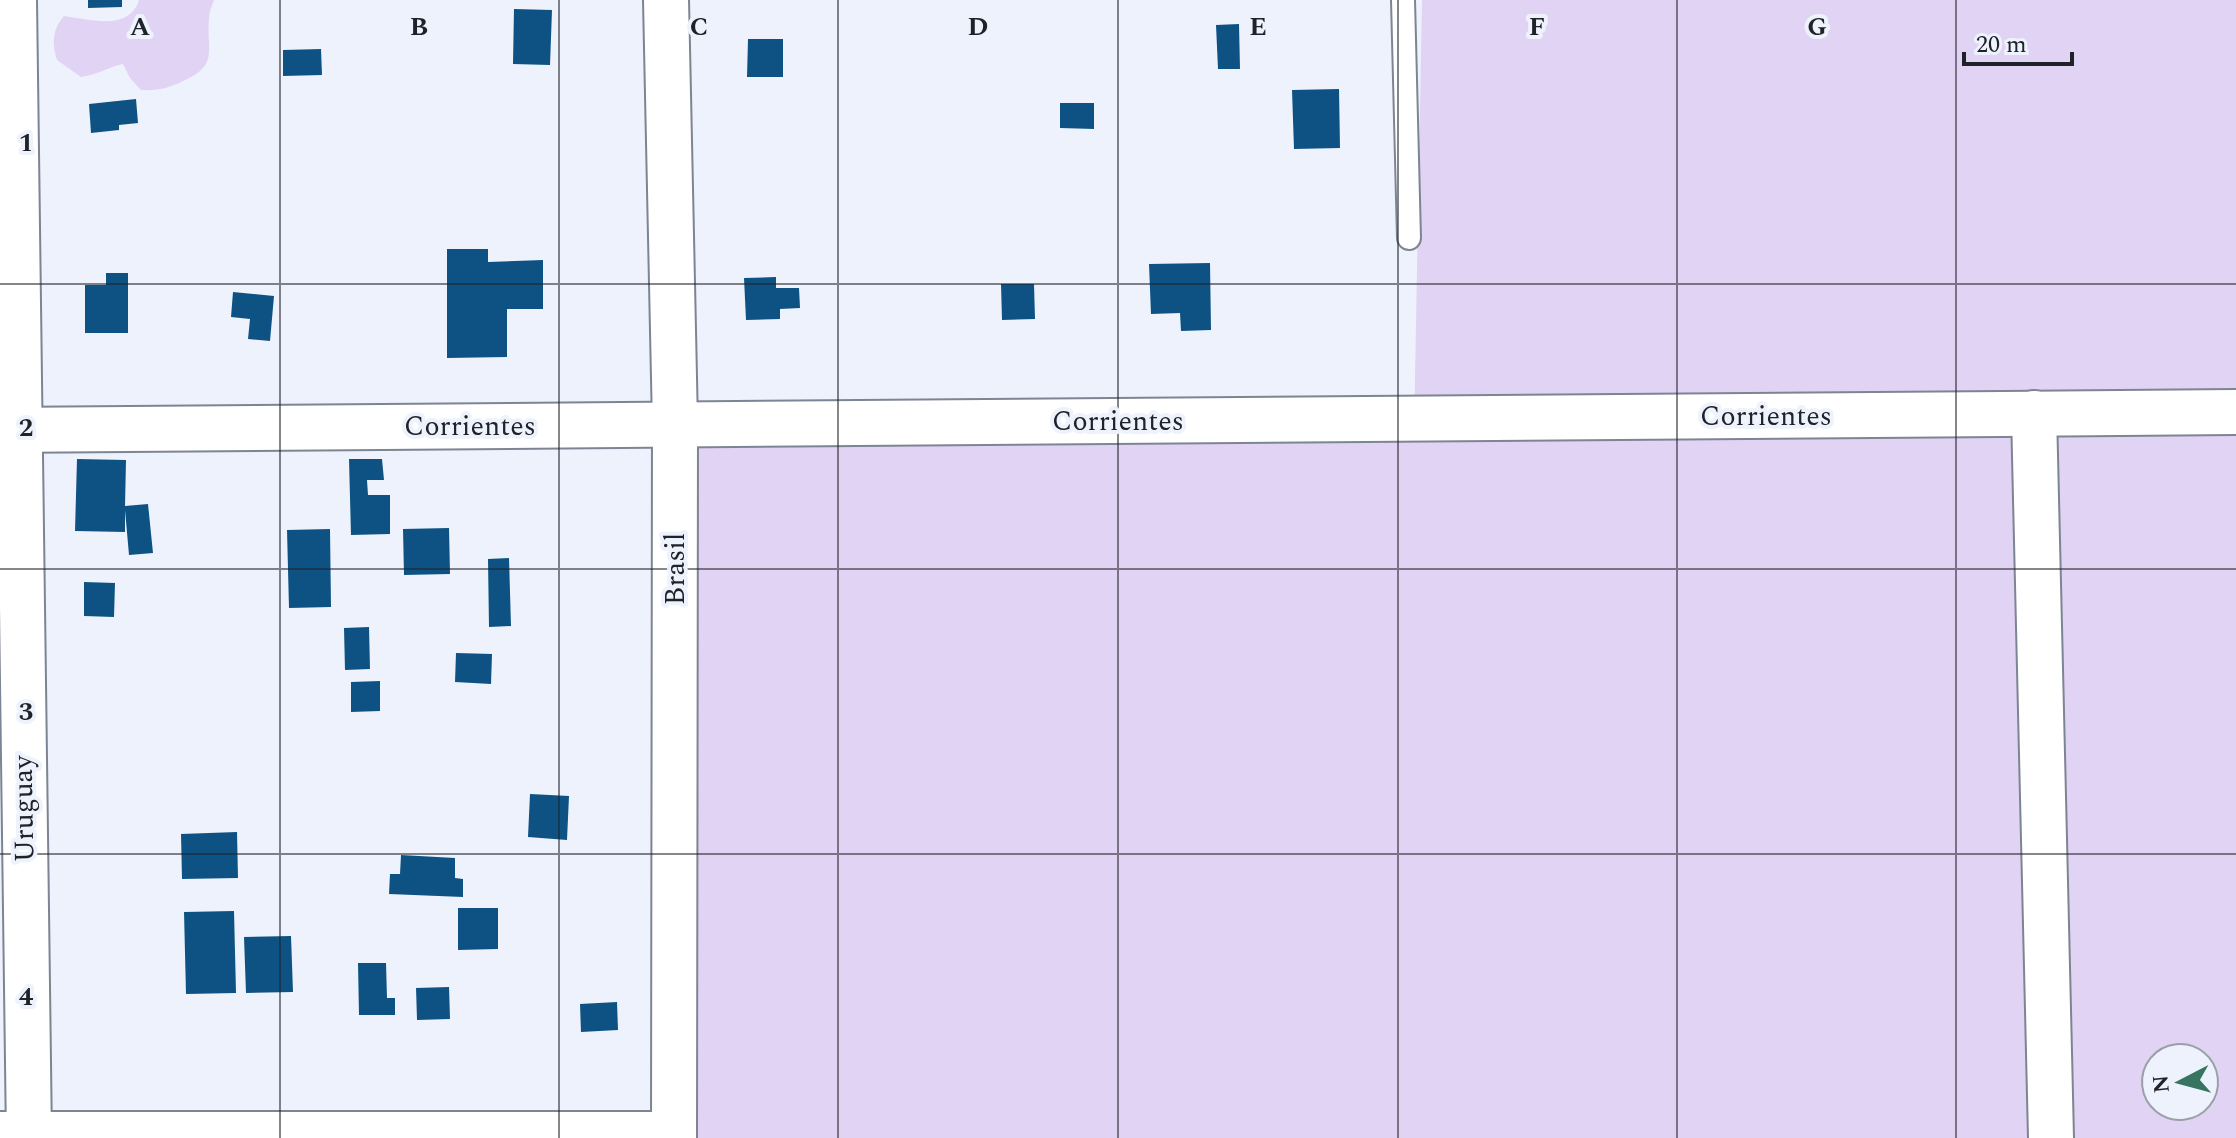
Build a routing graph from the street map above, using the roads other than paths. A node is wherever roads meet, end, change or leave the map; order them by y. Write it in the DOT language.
graph roads {
  1 [pos="14,0"];
  2 [pos="666,0"];
  3 [pos="1403,0"];
  4 [pos="1409,238"];
  5 [pos="2236,412"];
  6 [pos="2034,413"];
  7 [pos="675,425"];
  8 [pos="10,430"];
  9 [pos="19,1135"];
  10 [pos="674,1136"];
  11 [pos="2051,1138"];
  1 -- 8 [label="street, Uruguay"];
  2 -- 7 [label="street, Brasil"];
  3 -- 4 [label="lane"];
  5 -- 6 [label="street, Corrientes"];
  6 -- 7 [label="street, Corrientes"];
  6 -- 11 [label="street"];
  7 -- 8 [label="street, Corrientes"];
  7 -- 10 [label="street, Brasil"];
  8 -- 9 [label="street, Uruguay"];
  9 -- 10 [label="street"];
}
